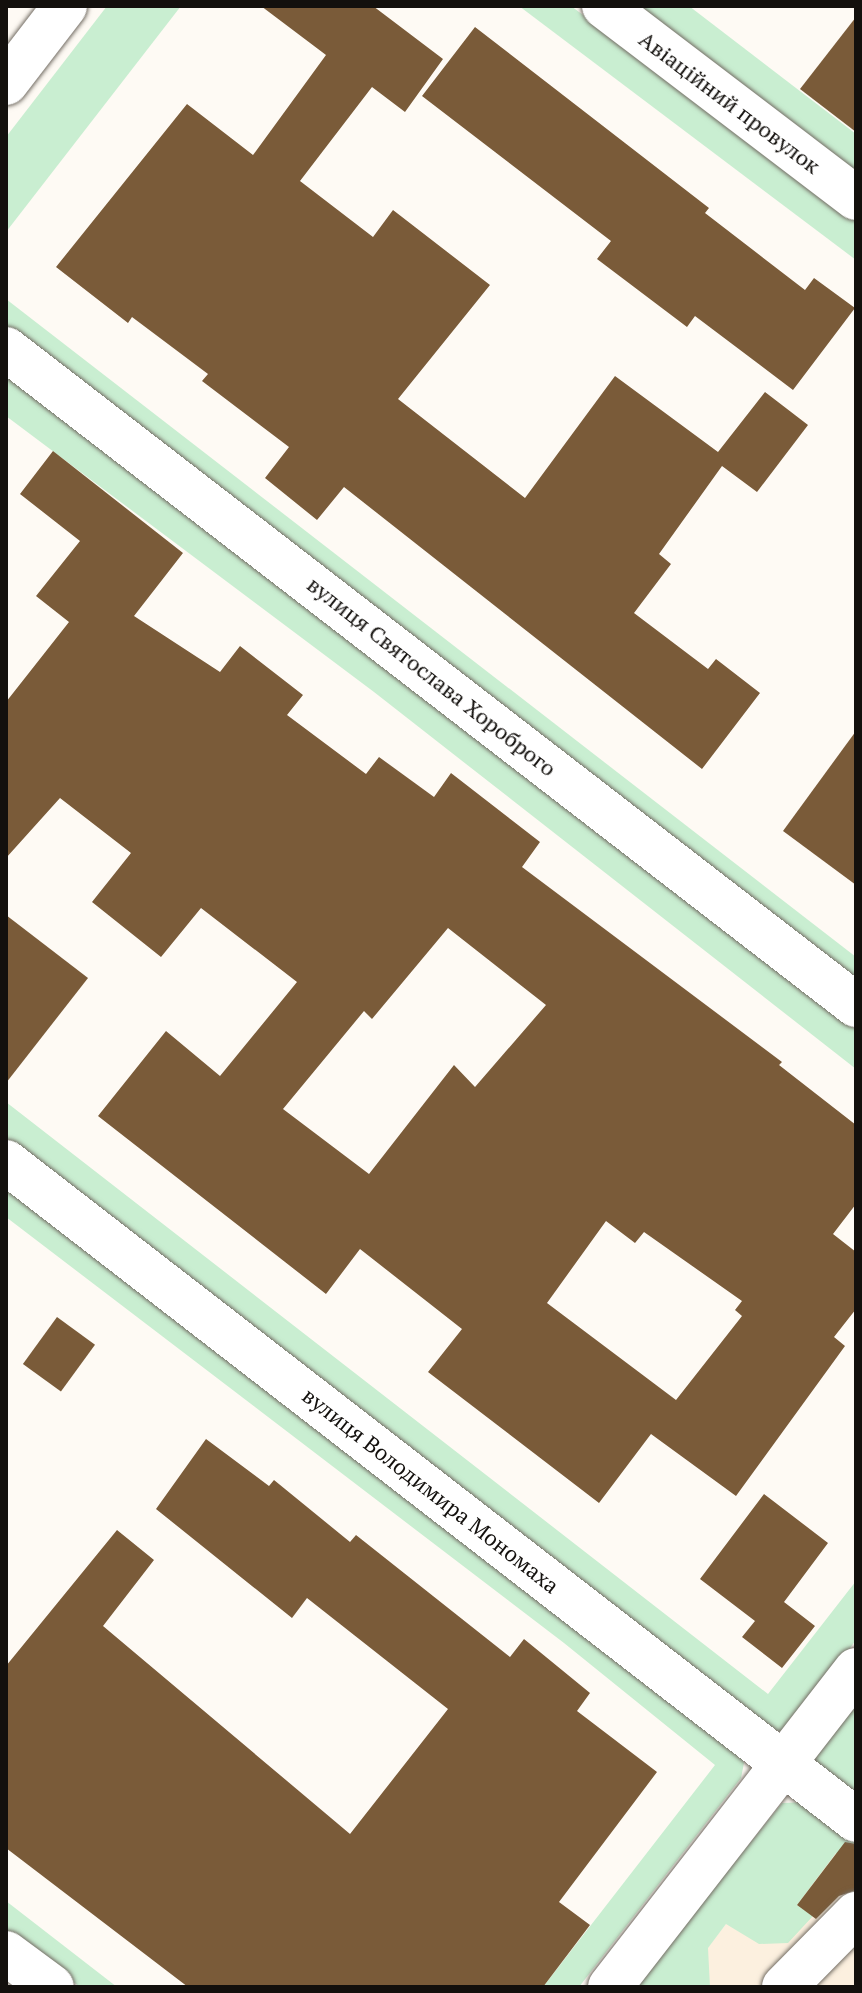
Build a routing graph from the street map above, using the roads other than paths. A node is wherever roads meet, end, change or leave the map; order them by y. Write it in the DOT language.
graph roads {
  1 [pos="65,6"];
  2 [pos="604,6"];
  3 [pos="6,83"];
  4 [pos="856,198"];
  5 [pos="6,349"];
  6 [pos="856,1005"];
  7 [pos="6,1162"];
  8 [pos="856,1670"];
  9 [pos="785,1763"];
  10 [pos="856,1820"];
  11 [pos="856,1914"];
  12 [pos="6,1953"];
  13 [pos="52,1987"];
  14 [pos="610,1987"];
  15 [pos="784,1987"];
  1 -- 3 [label="street"];
  2 -- 4 [label="street, Авіаційний провулок"];
  5 -- 6 [label="street, вулиця Святослава Хороброго"];
  7 -- 9 [label="street, вулиця Володимира Мономаха"];
  8 -- 9 [label="street"];
  9 -- 10 [label="street, вулиця Володимира Мономаха"];
  9 -- 14 [label="street"];
  11 -- 15 [label="street"];
  12 -- 13 [label="street"];
}
